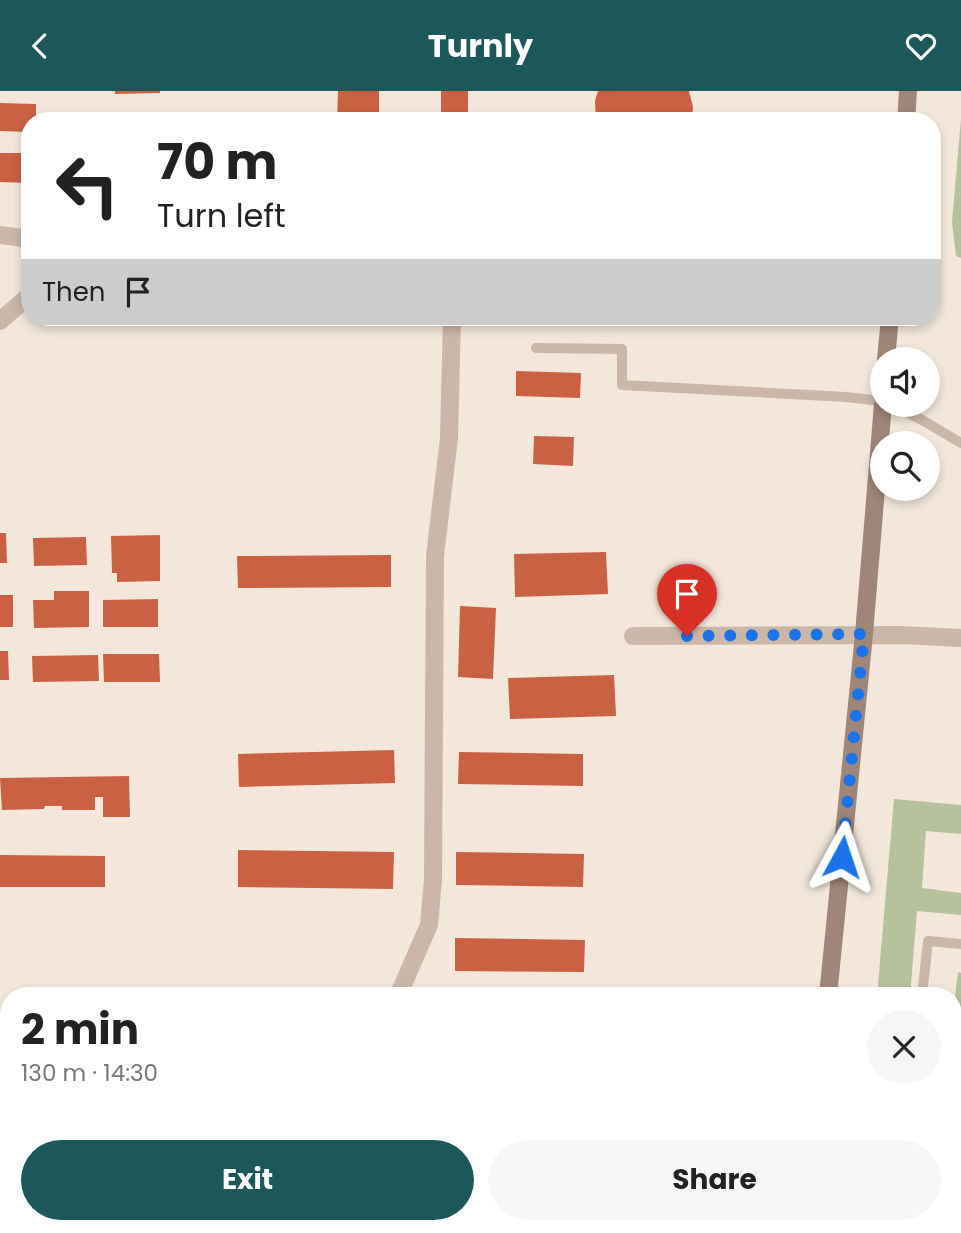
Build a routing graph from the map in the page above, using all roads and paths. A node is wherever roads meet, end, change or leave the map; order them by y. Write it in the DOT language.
graph roads {
  1 [pos="908,91"];
  2 [pos="906,112"];
  3 [pos="0,235"];
  4 [pos="21,238"];
  5 [pos="21,303"];
  6 [pos="0,321"];
  7 [pos="452,326"];
  8 [pos="889,326"];
  9 [pos="887,347"];
  10 [pos="536,348"];
  11 [pos="870,401"];
  12 [pos="881,417"];
  13 [pos="916,417"];
  14 [pos="961,443"];
  15 [pos="864,634"];
  16 [pos="633,636"];
  17 [pos="961,639"];
  18 [pos="961,943"];
  19 [pos="402,987"];
  20 [pos="829,987"];
  21 [pos="923,987"];
  1 -- 2 [label="street"];
  3 -- 4 [label="street"];
  5 -- 6 [label="street"];
  7 -- 19 [label="street"];
  8 -- 9 [label="street"];
  10 -- 11 [label="lane"];
  12 -- 15 [label="street"];
  13 -- 14 [label="lane"];
  15 -- 16 [label="street"];
  15 -- 17 [label="street"];
  15 -- 20 [label="street"];
  18 -- 21 [label="lane"];
}
